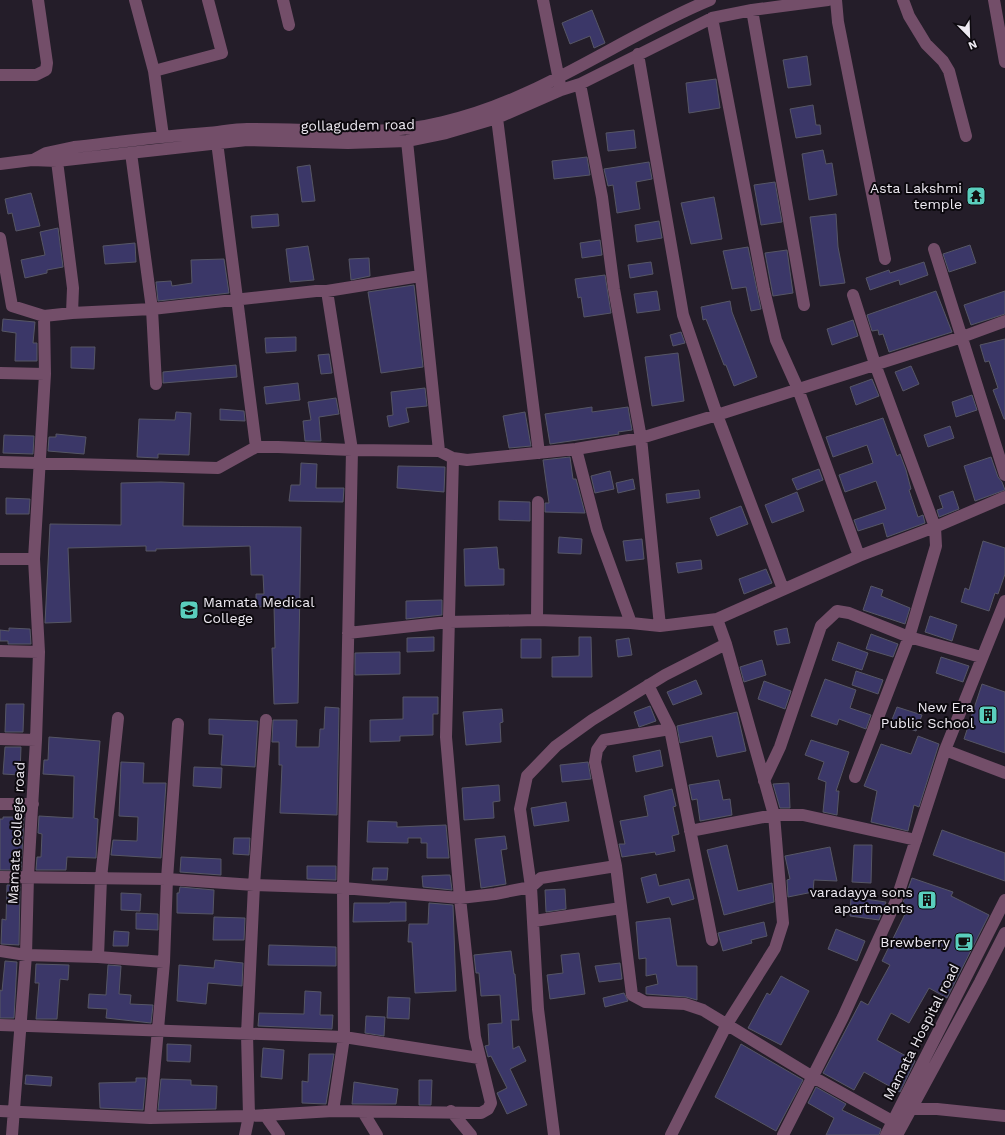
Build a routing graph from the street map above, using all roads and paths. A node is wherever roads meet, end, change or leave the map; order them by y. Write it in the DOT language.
graph roads {
  1 [pos="38,0"];
  2 [pos="135,0"];
  3 [pos="208,0"];
  4 [pos="283,0"];
  5 [pos="543,0"];
  6 [pos="710,0"];
  7 [pos="828,0"];
  8 [pos="836,0"];
  9 [pos="903,0"];
  10 [pos="994,0"];
  11 [pos="752,10"];
  12 [pos="712,18"];
  13 [pos="289,25"];
  14 [pos="638,54"];
  15 [pos="1005,62"];
  16 [pos="154,71"];
  17 [pos="0,75"];
  18 [pos="557,78"];
  19 [pos="580,84"];
  20 [pos="561,90"];
  21 [pos="497,118"];
  22 [pos="163,136"];
  23 [pos="966,136"];
  24 [pos="407,141"];
  25 [pos="217,142"];
  26 [pos="131,153"];
  27 [pos="32,160"];
  28 [pos="57,161"];
  29 [pos="0,164"];
  30 [pos="0,239"];
  31 [pos="934,249"];
  32 [pos="885,259"];
  33 [pos="420,276"];
  34 [pos="327,291"];
  35 [pos="852,295"];
  36 [pos="237,300"];
  37 [pos="804,305"];
  38 [pos="152,309"];
  39 [pos="72,313"];
  40 [pos="44,316"];
  41 [pos="1005,321"];
  42 [pos="962,337"];
  43 [pos="875,364"];
  44 [pos="0,373"];
  45 [pos="46,374"];
  46 [pos="156,384"];
  47 [pos="798,389"];
  48 [pos="717,415"];
  49 [pos="641,438"];
  50 [pos="256,447"];
  51 [pos="576,449"];
  52 [pos="352,450"];
  53 [pos="439,451"];
  54 [pos="539,453"];
  55 [pos="453,458"];
  56 [pos="0,462"];
  57 [pos="41,463"];
  58 [pos="1005,475"];
  59 [pos="1005,497"];
  60 [pos="538,502"];
  61 [pos="935,527"];
  62 [pos="859,556"];
  63 [pos="0,558"];
  64 [pos="34,559"];
  65 [pos="782,589"];
  66 [pos="1005,601"];
  67 [pos="717,619"];
  68 [pos="537,620"];
  69 [pos="449,622"];
  70 [pos="631,623"];
  71 [pos="660,626"];
  72 [pos="348,633"];
  73 [pos="909,637"];
  74 [pos="726,644"];
  75 [pos="0,651"];
  76 [pos="39,652"];
  77 [pos="981,657"];
  78 [pos="648,686"];
  79 [pos="118,718"];
  80 [pos="266,720"];
  81 [pos="178,724"];
  82 [pos="670,729"];
  83 [pos="0,739"];
  84 [pos="36,740"];
  85 [pos="945,750"];
  86 [pos="1005,773"];
  87 [pos="855,777"];
  88 [pos="764,781"];
  89 [pos="0,804"];
  90 [pos="33,804"];
  91 [pos="774,815"];
  92 [pos="690,831"];
  93 [pos="916,840"];
  94 [pos="616,866"];
  95 [pos="28,876"];
  96 [pos="0,877"];
  97 [pos="101,878"];
  98 [pos="167,879"];
  99 [pos="254,885"];
  100 [pos="531,887"];
  101 [pos="343,888"];
  102 [pos="460,898"];
  103 [pos="1005,900"];
  104 [pos="621,908"];
  105 [pos="534,921"];
  106 [pos="1005,933"];
  107 [pos="712,940"];
  108 [pos="0,951"];
  109 [pos="26,955"];
  110 [pos="98,957"];
  111 [pos="164,962"];
  112 [pos="727,1024"];
  113 [pos="0,1025"];
  114 [pos="20,1026"];
  115 [pos="157,1029"];
  116 [pos="247,1034"];
  117 [pos="344,1037"];
  118 [pos="479,1058"];
  119 [pos="813,1077"];
  120 [pos="911,1109"];
  121 [pos="0,1111"];
  122 [pos="333,1111"];
  123 [pos="452,1111"];
  124 [pos="14,1112"];
  125 [pos="362,1112"];
  126 [pos="265,1115"];
  127 [pos="249,1116"];
  128 [pos="1005,1116"];
  129 [pos="150,1118"];
  130 [pos="892,1121"];
  131 [pos="12,1135"];
  132 [pos="245,1135"];
  133 [pos="279,1135"];
  134 [pos="377,1135"];
  135 [pos="471,1135"];
  136 [pos="554,1135"];
  137 [pos="671,1135"];
  138 [pos="783,1135"];
  139 [pos="886,1135"];
  140 [pos="897,1135"];
  1 -- 17 [label="street"];
  2 -- 16 [label="street"];
  3 -- 16 [label="street"];
  4 -- 13 [label="street"];
  5 -- 18 [label="street"];
  6 -- 18 [label="street, gollagudem road"];
  7 -- 11 [label="street, gollagudem road"];
  8 -- 32 [label="street"];
  9 -- 23 [label="street"];
  10 -- 15 [label="street"];
  11 -- 12 [label="street, gollagudem road"];
  11 -- 37 [label="street"];
  12 -- 14 [label="street, gollagudem road"];
  12 -- 47 [label="street"];
  14 -- 19 [label="street, gollagudem road"];
  14 -- 48 [label="street"];
  16 -- 22 [label="street"];
  18 -- 20 [label="street"];
  18 -- 22 [label="street, gollagudem road"];
  19 -- 20 [label="street, gollagudem road"];
  19 -- 49 [label="street"];
  20 -- 21 [label="street, gollagudem road"];
  21 -- 24 [label="street, gollagudem road"];
  21 -- 54 [label="street"];
  22 -- 27 [label="street, gollagudem road"];
  24 -- 25 [label="street, gollagudem road"];
  24 -- 33 [label="street"];
  25 -- 26 [label="street, gollagudem road"];
  25 -- 36 [label="street"];
  26 -- 28 [label="street, gollagudem road"];
  26 -- 38 [label="street"];
  27 -- 28 [label="street, gollagudem road"];
  27 -- 29 [label="street, gollagudem road"];
  28 -- 39 [label="street"];
  30 -- 40 [label="street"];
  31 -- 42 [label="street"];
  33 -- 34 [label="street"];
  33 -- 53 [label="street"];
  34 -- 36 [label="street"];
  34 -- 52 [label="street"];
  35 -- 43 [label="street"];
  36 -- 38 [label="street"];
  36 -- 50 [label="street"];
  38 -- 39 [label="street"];
  38 -- 46 [label="street"];
  39 -- 40 [label="street"];
  40 -- 45 [label="street, Mamata college road"];
  41 -- 42 [label="street"];
  42 -- 43 [label="street"];
  42 -- 58 [label="street"];
  43 -- 47 [label="street"];
  43 -- 61 [label="street"];
  44 -- 45 [label="street"];
  45 -- 57 [label="street, Mamata college road"];
  47 -- 48 [label="street"];
  47 -- 62 [label="street"];
  48 -- 49 [label="street"];
  48 -- 65 [label="street"];
  49 -- 51 [label="street"];
  49 -- 71 [label="street"];
  50 -- 52 [label="street"];
  50 -- 57 [label="street"];
  51 -- 54 [label="street"];
  51 -- 70 [label="street"];
  52 -- 53 [label="street"];
  52 -- 72 [label="street"];
  53 -- 55 [label="street"];
  54 -- 55 [label="street"];
  55 -- 69 [label="street"];
  56 -- 57 [label="street"];
  57 -- 64 [label="street, Mamata college road"];
  59 -- 61 [label="street"];
  60 -- 68 [label="street"];
  61 -- 62 [label="street"];
  61 -- 73 [label="street"];
  62 -- 65 [label="street"];
  63 -- 64 [label="street"];
  64 -- 76 [label="street, Mamata college road"];
  65 -- 67 [label="street"];
  66 -- 77 [label="street"];
  67 -- 71 [label="street"];
  67 -- 74 [label="street"];
  68 -- 69 [label="street"];
  68 -- 70 [label="street"];
  69 -- 72 [label="street"];
  69 -- 102 [label="street"];
  70 -- 71 [label="street"];
  72 -- 101 [label="street"];
  73 -- 77 [label="street"];
  73 -- 87 [label="street"];
  73 -- 88 [label="street"];
  74 -- 78 [label="street"];
  74 -- 88 [label="street"];
  75 -- 76 [label="street"];
  76 -- 84 [label="street, Mamata college road"];
  77 -- 85 [label="street"];
  78 -- 82 [label="street"];
  78 -- 100 [label="street"];
  79 -- 97 [label="street"];
  80 -- 99 [label="street"];
  81 -- 98 [label="street"];
  82 -- 92 [label="street"];
  82 -- 94 [label="street"];
  83 -- 84 [label="street"];
  84 -- 90 [label="street, Mamata college road"];
  85 -- 86 [label="street"];
  85 -- 93 [label="street"];
  88 -- 91 [label="street"];
  89 -- 90 [label="street"];
  90 -- 95 [label="street, Mamata college road"];
  91 -- 92 [label="street"];
  91 -- 93 [label="street"];
  91 -- 112 [label="street"];
  92 -- 107 [label="street"];
  93 -- 119 [label="street"];
  94 -- 100 [label="street"];
  94 -- 104 [label="street"];
  95 -- 96 [label="street"];
  95 -- 97 [label="street"];
  95 -- 109 [label="street, Mamata college road"];
  97 -- 98 [label="street"];
  97 -- 110 [label="street"];
  98 -- 99 [label="street"];
  98 -- 111 [label="street"];
  99 -- 101 [label="street"];
  99 -- 116 [label="street"];
  100 -- 102 [label="street"];
  100 -- 105 [label="street"];
  101 -- 102 [label="street"];
  101 -- 117 [label="street"];
  102 -- 118 [label="street"];
  103 -- 130 [label="street, Mamata Hospital road"];
  104 -- 105 [label="street"];
  104 -- 112 [label="street"];
  105 -- 136 [label="street"];
  106 -- 120 [label="street, Mamata Hospital road"];
  108 -- 109 [label="street"];
  109 -- 110 [label="street"];
  109 -- 114 [label="street, Mamata college road"];
  110 -- 111 [label="street"];
  111 -- 115 [label="street"];
  112 -- 119 [label="street"];
  112 -- 137 [label="street"];
  113 -- 114 [label="street"];
  114 -- 115 [label="street"];
  114 -- 124 [label="street, Mamata college road"];
  115 -- 116 [label="street"];
  115 -- 129 [label="street"];
  116 -- 117 [label="street"];
  116 -- 127 [label="street"];
  117 -- 118 [label="street"];
  117 -- 122 [label="street"];
  118 -- 123 [label="street"];
  119 -- 130 [label="street"];
  119 -- 138 [label="street"];
  120 -- 128 [label="street"];
  120 -- 140 [label="street, Mamata Hospital road"];
  121 -- 124 [label="street"];
  122 -- 125 [label="street"];
  122 -- 126 [label="street"];
  123 -- 125 [label="street"];
  123 -- 135 [label="street"];
  124 -- 129 [label="street"];
  124 -- 131 [label="street, Mamata college road"];
  125 -- 134 [label="street"];
  126 -- 127 [label="street"];
  126 -- 133 [label="street"];
  127 -- 129 [label="street"];
  127 -- 132 [label="street"];
  130 -- 139 [label="street, Mamata Hospital road"];
}
